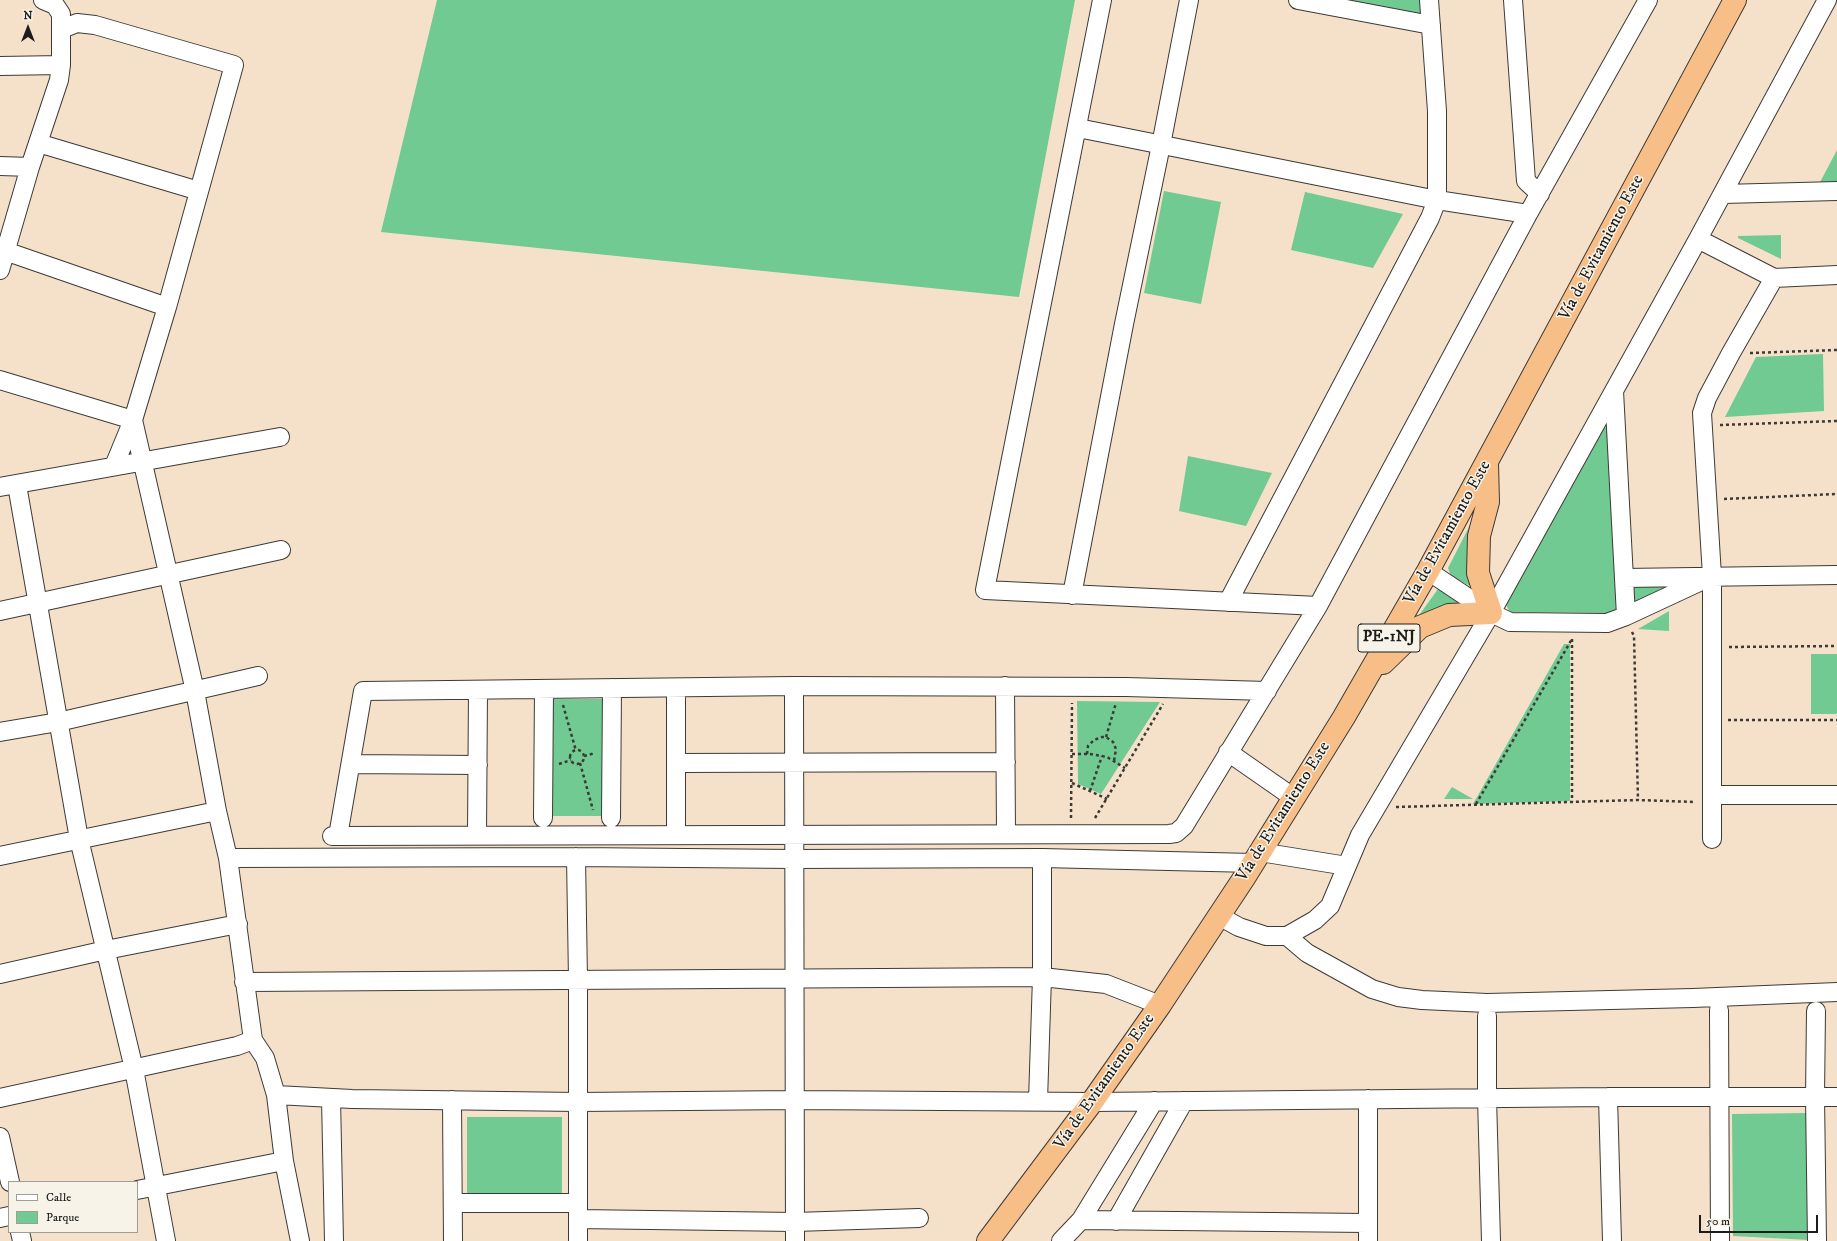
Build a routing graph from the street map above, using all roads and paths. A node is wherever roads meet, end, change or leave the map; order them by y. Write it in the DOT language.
graph roads {
  1 [pos="43,0"];
  2 [pos="1102,0"];
  3 [pos="1189,0"];
  4 [pos="1298,0"];
  5 [pos="1429,0"];
  6 [pos="1648,0"];
  7 [pos="1735,0"];
  8 [pos="1827,0"];
  9 [pos="1518,2"];
  10 [pos="63,15"];
  11 [pos="1431,25"];
  12 [pos="61,65"];
  13 [pos="0,66"];
  14 [pos="1078,128"];
  15 [pos="38,143"];
  16 [pos="1161,145"];
  17 [pos="0,166"];
  18 [pos="30,167"];
  19 [pos="199,191"];
  20 [pos="1837,191"];
  21 [pos="1540,194"];
  22 [pos="1723,194"];
  23 [pos="1437,200"];
  24 [pos="1528,214"];
  25 [pos="1698,239"];
  26 [pos="3,251"];
  27 [pos="0,270"];
  28 [pos="1837,276"];
  29 [pos="1774,278"];
  30 [pos="167,307"];
  31 [pos="1837,350"];
  32 [pos="1731,353"];
  33 [pos="0,380"];
  34 [pos="1614,390"];
  35 [pos="133,420"];
  36 [pos="1837,421"];
  37 [pos="1703,426"];
  38 [pos="280,437"];
  39 [pos="1487,461"];
  40 [pos="142,462"];
  41 [pos="114,466"];
  42 [pos="8,486"];
  43 [pos="1837,494"];
  44 [pos="1708,499"];
  45 [pos="281,550"];
  46 [pos="1428,571"];
  47 [pos="168,575"];
  48 [pos="1837,575"];
  49 [pos="1712,576"];
  50 [pos="1624,578"];
  51 [pos="1072,595"];
  52 [pos="1228,602"];
  53 [pos="36,604"];
  54 [pos="1318,606"];
  55 [pos="0,611"];
  56 [pos="1491,613"];
  57 [pos="1626,616"];
  58 [pos="1572,631"];
  59 [pos="1837,646"];
  60 [pos="1712,647"];
  61 [pos="258,676"];
  62 [pos="1366,678"];
  63 [pos="794,686"];
  64 [pos="1005,686"];
  65 [pos="1072,686"];
  66 [pos="612,688"];
  67 [pos="676,688"];
  68 [pos="1172,688"];
  69 [pos="544,689"];
  70 [pos="478,690"];
  71 [pos="195,691"];
  72 [pos="1267,691"];
  73 [pos="1117,700"];
  74 [pos="563,705"];
  75 [pos="1712,720"];
  76 [pos="1837,720"];
  77 [pos="58,722"];
  78 [pos="0,732"];
  79 [pos="1106,737"];
  80 [pos="576,751"];
  81 [pos="1228,752"];
  82 [pos="1072,754"];
  83 [pos="1087,754"];
  84 [pos="1102,756"];
  85 [pos="1114,761"];
  86 [pos="1006,762"];
  87 [pos="676,763"];
  88 [pos="794,763"];
  89 [pos="351,764"];
  90 [pos="478,764"];
  91 [pos="580,764"];
  92 [pos="1125,768"];
  93 [pos="1072,783"];
  94 [pos="1090,791"];
  95 [pos="1712,795"];
  96 [pos="1837,795"];
  97 [pos="1294,798"];
  98 [pos="1107,799"];
  99 [pos="1638,800"];
  100 [pos="1572,802"];
  101 [pos="1476,804"];
  102 [pos="1377,807"];
  103 [pos="217,811"];
  104 [pos="594,811"];
  105 [pos="543,818"];
  106 [pos="611,818"];
  107 [pos="1071,818"];
  108 [pos="1095,818"];
  109 [pos="676,834"];
  110 [pos="794,834"];
  111 [pos="1006,834"];
  112 [pos="477,835"];
  113 [pos="79,839"];
  114 [pos="1712,839"];
  115 [pos="0,856"];
  116 [pos="576,857"];
  117 [pos="1257,857"];
  118 [pos="228,858"];
  119 [pos="1042,858"];
  120 [pos="794,859"];
  121 [pos="1347,866"];
  122 [pos="1219,916"];
  123 [pos="238,924"];
  124 [pos="1286,936"];
  125 [pos="106,950"];
  126 [pos="0,974"];
  127 [pos="1042,977"];
  128 [pos="794,979"];
  129 [pos="578,980"];
  130 [pos="244,982"];
  131 [pos="1837,992"];
  132 [pos="1160,1005"];
  133 [pos="1719,1010"];
  134 [pos="1816,1011"];
  135 [pos="1487,1016"];
  136 [pos="253,1040"];
  137 [pos="134,1069"];
  138 [pos="276,1095"];
  139 [pos="1608,1097"];
  140 [pos="1815,1097"];
  141 [pos="1837,1097"];
  142 [pos="0,1098"];
  143 [pos="331,1098"];
  144 [pos="1486,1098"];
  145 [pos="1721,1098"];
  146 [pos="1368,1099"];
  147 [pos="452,1100"];
  148 [pos="795,1100"];
  149 [pos="1038,1101"];
  150 [pos="1154,1101"];
  151 [pos="1184,1101"];
  152 [pos="578,1102"];
  153 [pos="1092,1102"];
  154 [pos="0,1137"];
  155 [pos="284,1161"];
  156 [pos="10,1181"];
  157 [pos="157,1186"];
  158 [pos="138,1190"];
  159 [pos="453,1203"];
  160 [pos="578,1211"];
  161 [pos="919,1218"];
  162 [pos="1081,1220"];
  163 [pos="1116,1221"];
  164 [pos="795,1222"];
  165 [pos="1367,1223"];
  166 [pos="166,1241"];
  167 [pos="300,1241"];
  168 [pos="334,1241"];
  169 [pos="453,1241"];
  170 [pos="578,1241"];
  171 [pos="795,1241"];
  172 [pos="988,1241"];
  173 [pos="1061,1241"];
  174 [pos="1368,1241"];
  175 [pos="1491,1241"];
  176 [pos="1612,1241"];
  177 [pos="1720,1241"];
  178 [pos="1817,1241"];
  1 -- 10 [label="street"];
  2 -- 14 [label="street"];
  3 -- 16 [label="street"];
  4 -- 11 [label="street"];
  5 -- 11 [label="street"];
  6 -- 21 [label="street"];
  7 -- 39 [label="highway, Vía de Evitamiento Este / PE-1NJ"];
  8 -- 22 [label="street"];
  9 -- 21 [label="street"];
  10 -- 12 [label="street"];
  10 -- 19 [label="street"];
  11 -- 23 [label="street"];
  12 -- 13 [label="street"];
  12 -- 15 [label="street"];
  14 -- 16 [label="street"];
  14 -- 51 [label="street"];
  15 -- 18 [label="street"];
  15 -- 19 [label="street"];
  16 -- 23 [label="street"];
  16 -- 51 [label="street"];
  17 -- 18 [label="street"];
  18 -- 26 [label="street"];
  19 -- 30 [label="street"];
  20 -- 22 [label="street"];
  21 -- 24 [label="street"];
  22 -- 25 [label="street"];
  23 -- 24 [label="street"];
  23 -- 52 [label="street"];
  24 -- 54 [label="street"];
  25 -- 29 [label="street"];
  25 -- 34 [label="street"];
  26 -- 27 [label="street"];
  26 -- 30 [label="street"];
  28 -- 29 [label="street"];
  29 -- 32 [label="street"];
  30 -- 35 [label="street"];
  31 -- 32 [label="path"];
  32 -- 37 [label="street"];
  33 -- 35 [label="street"];
  34 -- 50 [label="street"];
  34 -- 56 [label="street"];
  35 -- 40 [label="street"];
  35 -- 41 [label="street"];
  36 -- 37 [label="path"];
  37 -- 44 [label="street"];
  38 -- 40 [label="street"];
  39 -- 46 [label="highway, Vía de Evitamiento Este / PE-1NJ"];
  39 -- 56 [label="highway"];
  40 -- 41 [label="street"];
  40 -- 47 [label="street"];
  41 -- 42 [label="street"];
  42 -- 53 [label="street"];
  43 -- 44 [label="path"];
  44 -- 49 [label="street"];
  45 -- 47 [label="street"];
  46 -- 56 [label="street"];
  46 -- 62 [label="highway, Vía de Evitamiento Este / PE-1NJ"];
  47 -- 53 [label="street"];
  47 -- 71 [label="street"];
  48 -- 49 [label="street"];
  49 -- 50 [label="street"];
  49 -- 57 [label="street"];
  49 -- 60 [label="street"];
  50 -- 57 [label="street"];
  51 -- 52 [label="street"];
  52 -- 54 [label="street"];
  53 -- 55 [label="street"];
  53 -- 77 [label="street"];
  54 -- 72 [label="street"];
  56 -- 58 [label="street"];
  56 -- 62 [label="highway"];
  56 -- 102 [label="street"];
  57 -- 58 [label="street"];
  57 -- 99 [label="path"];
  58 -- 100 [label="path"];
  58 -- 101 [label="path"];
  59 -- 60 [label="path"];
  60 -- 75 [label="street"];
  61 -- 71 [label="street"];
  62 -- 97 [label="highway, Vía de Evitamiento Este / PE-1NJ"];
  63 -- 64 [label="street"];
  63 -- 67 [label="street"];
  63 -- 88 [label="street"];
  64 -- 65 [label="street"];
  64 -- 86 [label="street"];
  65 -- 68 [label="street"];
  65 -- 82 [label="path"];
  66 -- 67 [label="street"];
  66 -- 69 [label="street"];
  66 -- 106 [label="street"];
  67 -- 87 [label="street"];
  68 -- 72 [label="street"];
  68 -- 92 [label="path"];
  69 -- 70 [label="street"];
  69 -- 105 [label="street"];
  70 -- 89 [label="street"];
  70 -- 90 [label="street"];
  71 -- 77 [label="street"];
  71 -- 103 [label="street"];
  72 -- 81 [label="street"];
  73 -- 79 [label="path"];
  74 -- 80 [label="path"];
  75 -- 76 [label="path"];
  75 -- 95 [label="street"];
  77 -- 78 [label="street"];
  77 -- 113 [label="street"];
  79 -- 83 [label="path"];
  79 -- 85 [label="path"];
  80 -- 91 [label="path"];
  80 -- 91 [label="path"];
  81 -- 97 [label="street"];
  81 -- 111 [label="street"];
  82 -- 83 [label="path"];
  82 -- 93 [label="path"];
  83 -- 84 [label="path"];
  84 -- 85 [label="path"];
  84 -- 94 [label="path"];
  85 -- 92 [label="path"];
  86 -- 88 [label="street"];
  86 -- 111 [label="street"];
  87 -- 88 [label="street"];
  87 -- 109 [label="street"];
  88 -- 110 [label="street"];
  89 -- 90 [label="street"];
  89 -- 112 [label="street"];
  90 -- 112 [label="street"];
  91 -- 104 [label="path"];
  92 -- 98 [label="path"];
  93 -- 94 [label="path"];
  93 -- 107 [label="path"];
  94 -- 98 [label="path"];
  95 -- 96 [label="street"];
  95 -- 99 [label="path"];
  95 -- 114 [label="street"];
  97 -- 117 [label="highway, Vía de Evitamiento Este / PE-1NJ"];
  98 -- 108 [label="path"];
  99 -- 100 [label="path"];
  100 -- 101 [label="path"];
  101 -- 102 [label="path"];
  102 -- 121 [label="street"];
  103 -- 113 [label="street"];
  103 -- 118 [label="street"];
  109 -- 110 [label="street"];
  109 -- 112 [label="street"];
  110 -- 111 [label="street"];
  110 -- 120 [label="street"];
  113 -- 115 [label="street"];
  113 -- 125 [label="street"];
  116 -- 118 [label="street"];
  116 -- 120 [label="street"];
  116 -- 129 [label="street"];
  117 -- 119 [label="street"];
  117 -- 121 [label="street"];
  117 -- 122 [label="highway, Vía de Evitamiento Este / PE-1NJ"];
  118 -- 123 [label="street"];
  119 -- 120 [label="street"];
  119 -- 127 [label="street"];
  120 -- 128 [label="street"];
  121 -- 124 [label="street"];
  122 -- 124 [label="street"];
  122 -- 132 [label="highway, Vía de Evitamiento Este / PE-1NJ"];
  123 -- 125 [label="street"];
  123 -- 130 [label="street"];
  124 -- 131 [label="street"];
  125 -- 126 [label="street"];
  125 -- 137 [label="street"];
  127 -- 128 [label="street"];
  127 -- 132 [label="street"];
  127 -- 149 [label="street"];
  128 -- 129 [label="street"];
  128 -- 148 [label="street"];
  129 -- 130 [label="street"];
  129 -- 152 [label="street"];
  130 -- 136 [label="street"];
  132 -- 153 [label="highway, Vía de Evitamiento Este / PE-1NJ"];
  133 -- 145 [label="street"];
  134 -- 140 [label="street"];
  135 -- 144 [label="street"];
  136 -- 137 [label="street"];
  136 -- 138 [label="street"];
  137 -- 142 [label="street"];
  137 -- 157 [label="street"];
  138 -- 143 [label="street"];
  138 -- 155 [label="street"];
  139 -- 144 [label="street"];
  139 -- 145 [label="street"];
  139 -- 176 [label="street"];
  140 -- 141 [label="street"];
  140 -- 145 [label="street"];
  140 -- 178 [label="street"];
  143 -- 147 [label="street"];
  143 -- 168 [label="street"];
  144 -- 146 [label="street"];
  144 -- 175 [label="street"];
  145 -- 177 [label="street"];
  146 -- 151 [label="street"];
  146 -- 165 [label="street"];
  147 -- 152 [label="street"];
  147 -- 159 [label="street"];
  148 -- 149 [label="street"];
  148 -- 152 [label="street"];
  148 -- 164 [label="street"];
  149 -- 153 [label="street"];
  150 -- 151 [label="street"];
  150 -- 153 [label="street"];
  150 -- 162 [label="street"];
  151 -- 163 [label="street"];
  152 -- 160 [label="street"];
  153 -- 172 [label="highway, Vía de Evitamiento Este / PE-1NJ"];
  154 -- 156 [label="street"];
  155 -- 157 [label="street"];
  155 -- 167 [label="street"];
  157 -- 158 [label="street"];
  157 -- 166 [label="street"];
  159 -- 160 [label="street"];
  159 -- 169 [label="street"];
  160 -- 164 [label="street"];
  160 -- 170 [label="street"];
  161 -- 164 [label="street"];
  162 -- 163 [label="street"];
  162 -- 173 [label="street"];
  163 -- 165 [label="street"];
  164 -- 171 [label="street"];
  165 -- 174 [label="street"];
}
